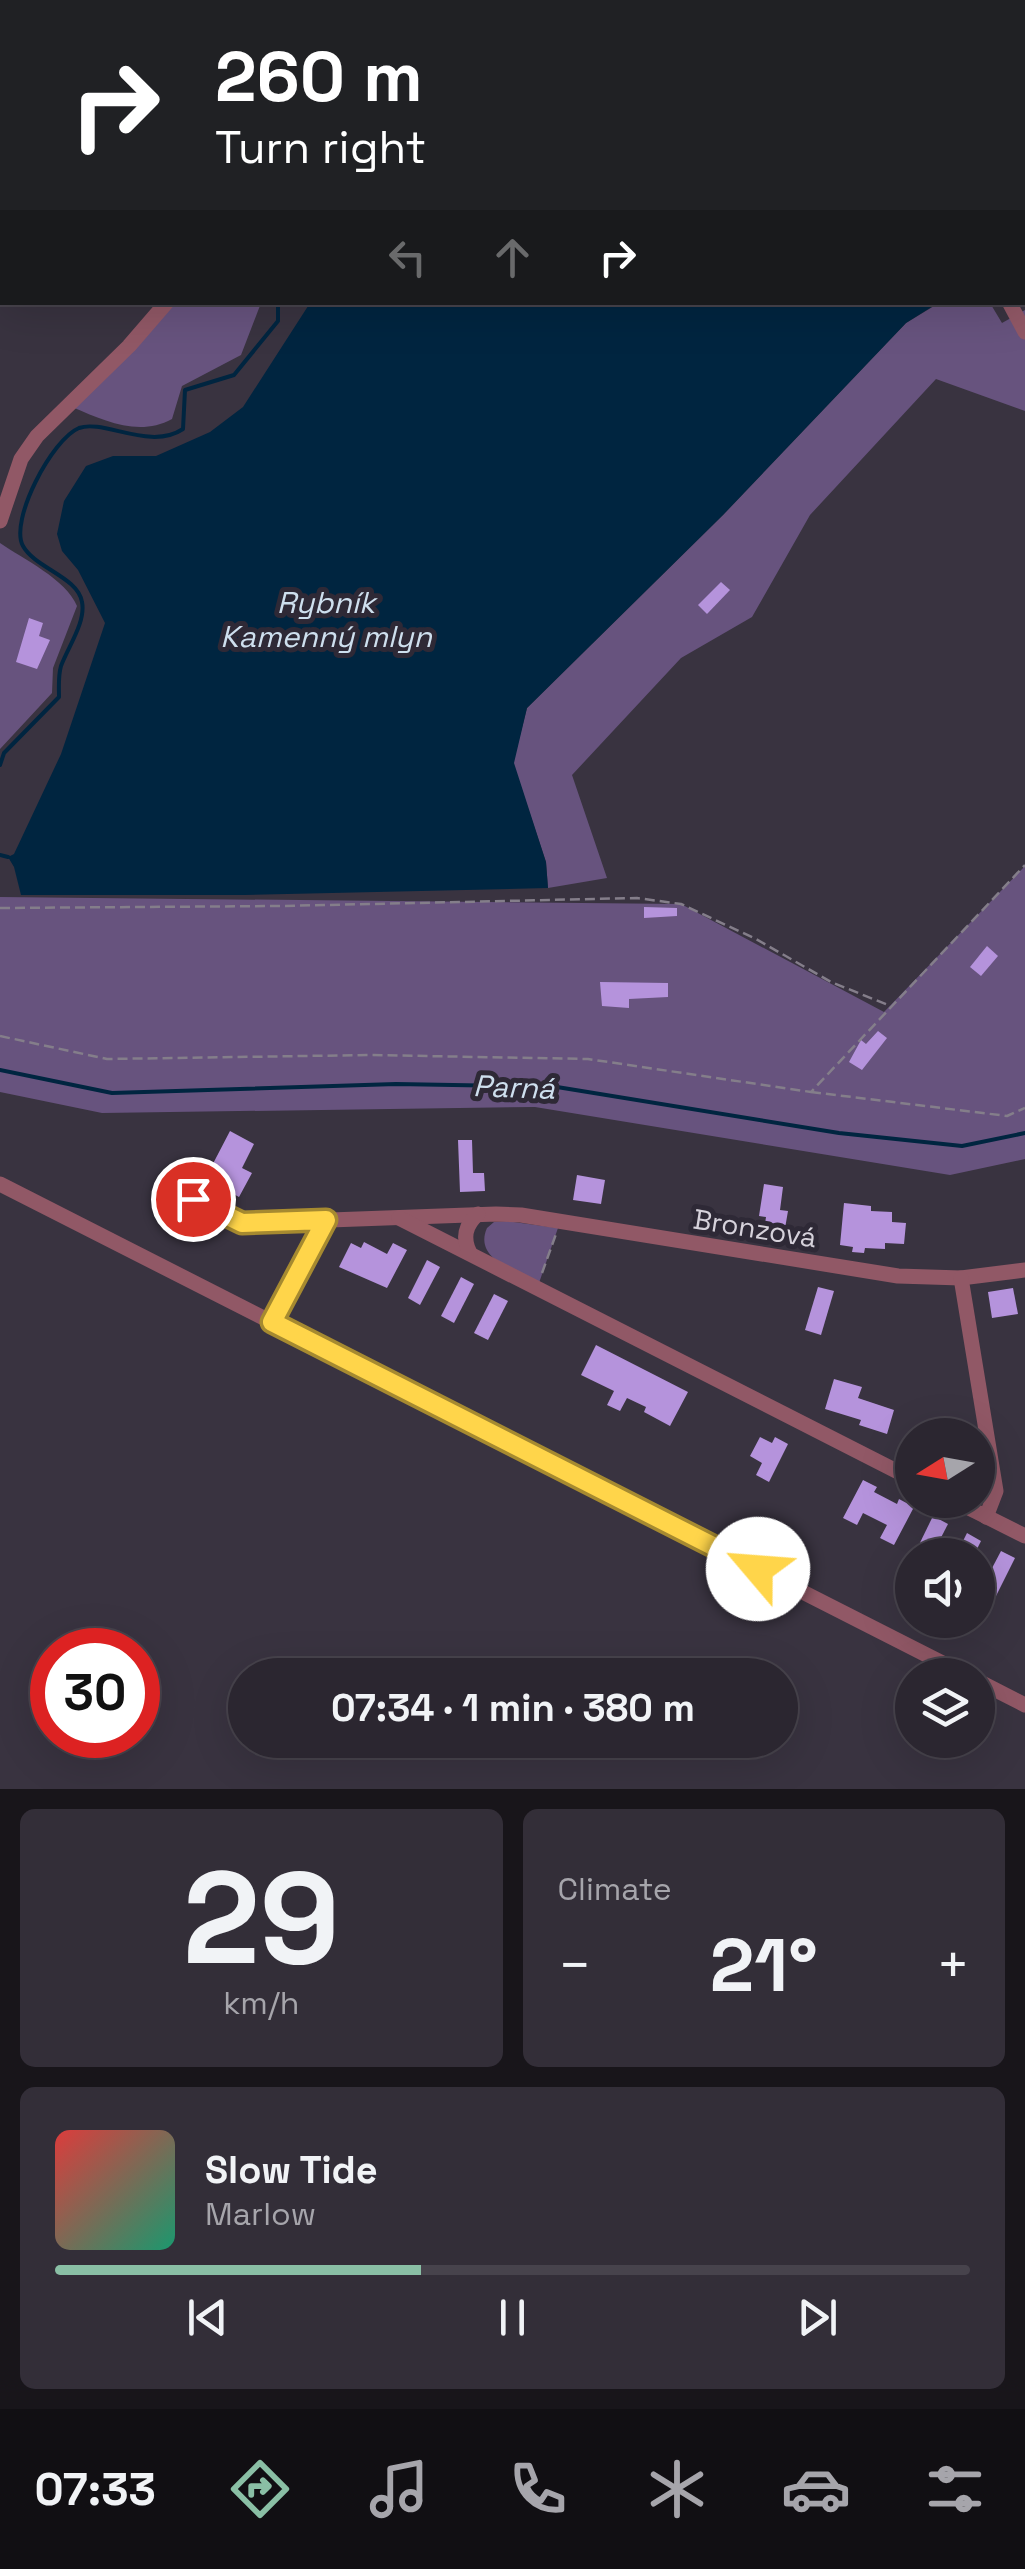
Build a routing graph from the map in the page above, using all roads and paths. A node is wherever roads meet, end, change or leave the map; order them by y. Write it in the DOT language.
graph roads {
  1 [pos="165,305"];
  2 [pos="1018,305"];
  3 [pos="1025,332"];
  4 [pos="0,521"];
  5 [pos="1025,865"];
  6 [pos="0,908"];
  7 [pos="890,1006"];
  8 [pos="0,1036"];
  9 [pos="811,1092"];
  10 [pos="1025,1108"];
  11 [pos="0,1184"];
  12 [pos="193,1199"];
  13 [pos="478,1214"];
  14 [pos="397,1218"];
  15 [pos="326,1220"];
  16 [pos="558,1228"];
  17 [pos="470,1253"];
  18 [pos="1025,1270"];
  19 [pos="961,1278"];
  20 [pos="539,1283"];
  21 [pos="272,1322"];
  22 [pos="984,1418"];
  23 [pos="895,1470"];
  24 [pos="988,1518"];
  25 [pos="1025,1536"];
  26 [pos="933,1658"];
  27 [pos="995,1690"];
  28 [pos="1025,1705"];
  1 -- 4 [label="street"];
  2 -- 3 [label="street"];
  5 -- 7 [label="path"];
  6 -- 7 [label="path"];
  7 -- 9 [label="path"];
  8 -- 9 [label="path"];
  9 -- 10 [label="path"];
  11 -- 21 [label="street"];
  12 -- 15 [label="street, Bronzová"];
  13 -- 14 [label="street, Bronzová"];
  13 -- 17 [label="street"];
  13 -- 19 [label="street, Bronzová"];
  14 -- 15 [label="street, Bronzová"];
  14 -- 17 [label="street, Bronzová"];
  15 -- 21 [label="street"];
  16 -- 20 [label="path"];
  17 -- 23 [label="street, Bronzová"];
  18 -- 19 [label="street, Bronzová"];
  19 -- 22 [label="street"];
  21 -- 26 [label="street"];
  24 -- 25 [label="street"];
  27 -- 28 [label="street"];
}
